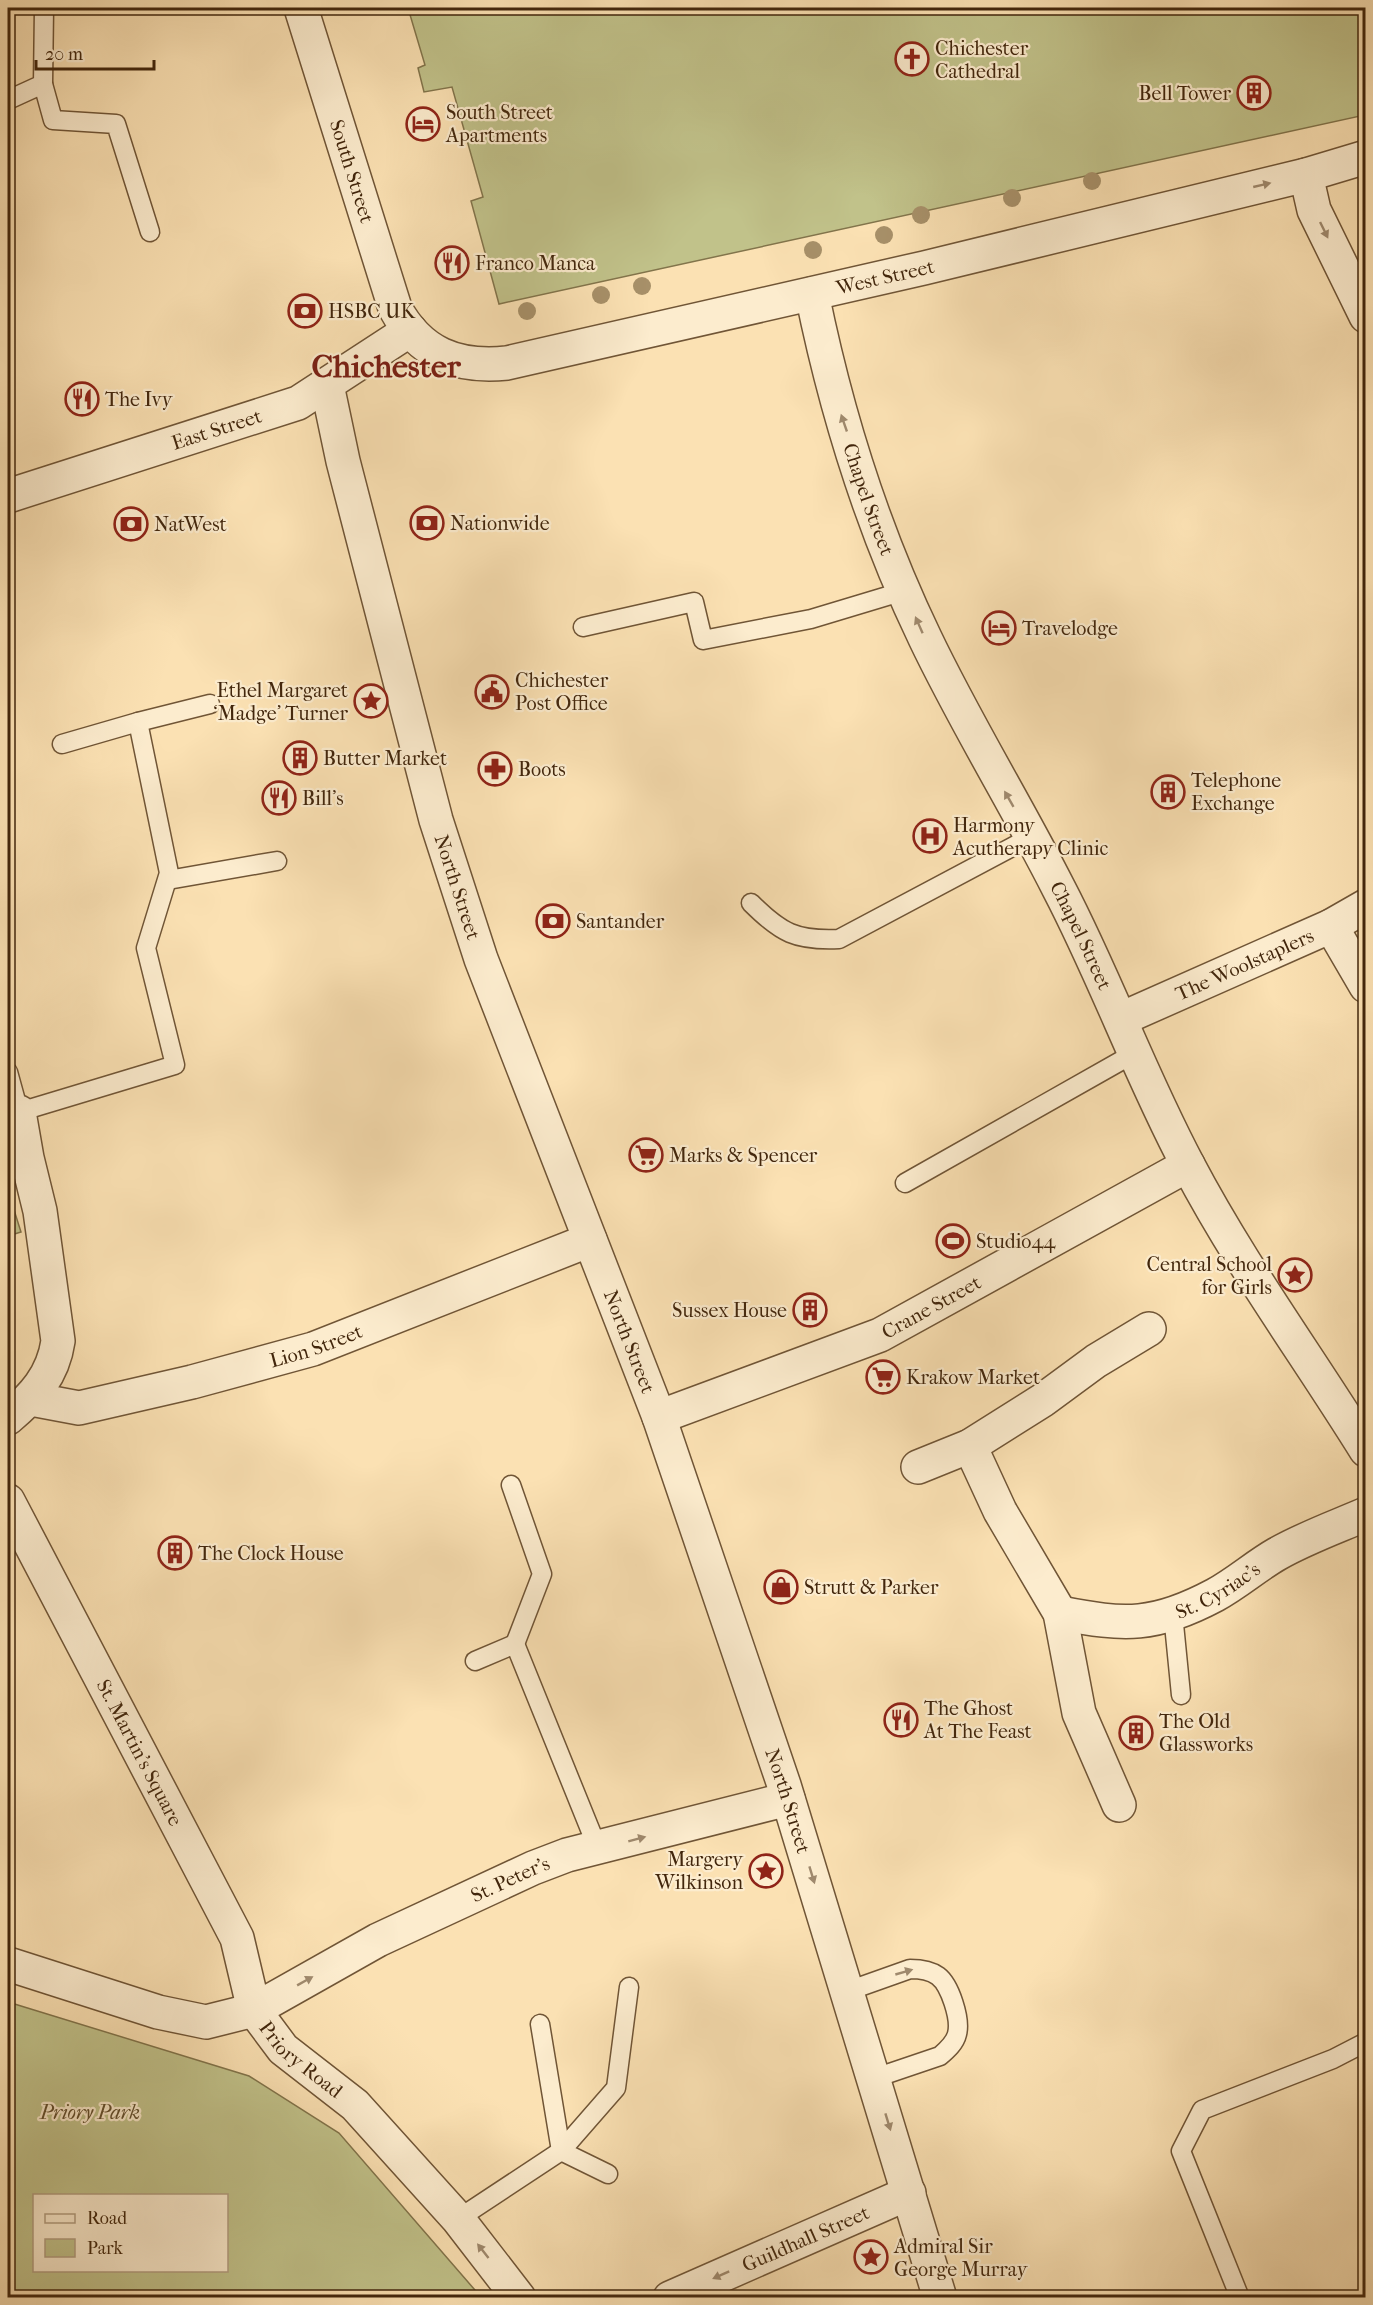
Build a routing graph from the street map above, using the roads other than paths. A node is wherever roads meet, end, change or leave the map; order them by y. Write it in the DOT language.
graph roads {
  1 [pos="44,8"];
  2 [pos="301,8"];
  3 [pos="43,84"];
  4 [pos="8,100"];
  5 [pos="1365,157"];
  6 [pos="1306,175"];
  7 [pos="150,232"];
  8 [pos="812,294"];
  9 [pos="1365,316"];
  10 [pos="410,330"];
  11 [pos="327,385"];
  12 [pos="8,496"];
  13 [pos="904,591"];
  14 [pos="583,627"];
  15 [pos="210,704"];
  16 [pos="138,722"];
  17 [pos="62,744"];
  18 [pos="1031,837"];
  19 [pos="277,861"];
  20 [pos="168,880"];
  21 [pos="751,903"];
  22 [pos="1365,906"];
  23 [pos="1331,926"];
  24 [pos="1365,986"];
  25 [pos="1121,1019"];
  26 [pos="1133,1054"];
  27 [pos="8,1072"];
  28 [pos="20,1112"];
  29 [pos="1188,1165"];
  30 [pos="905,1183"];
  31 [pos="590,1240"];
  32 [pos="1149,1329"];
  33 [pos="19,1409"];
  34 [pos="659,1418"];
  35 [pos="970,1446"];
  36 [pos="1365,1450"];
  37 [pos="918,1467"];
  38 [pos="512,1485"];
  39 [pos="8,1501"];
  40 [pos="1365,1514"];
  41 [pos="1060,1613"];
  42 [pos="1173,1614"];
  43 [pos="514,1644"];
  44 [pos="475,1661"];
  45 [pos="1181,1695"];
  46 [pos="788,1799"];
  47 [pos="1119,1805"];
  48 [pos="598,1849"];
  49 [pos="8,1964"];
  50 [pos="629,1987"];
  51 [pos="848,1991"];
  52 [pos="254,2010"];
  53 [pos="540,2024"];
  54 [pos="1365,2042"];
  55 [pos="874,2078"];
  56 [pos="561,2151"];
  57 [pos="608,2174"];
  58 [pos="909,2193"];
  59 [pos="459,2219"];
  60 [pos="519,2298"];
  61 [pos="670,2298"];
  62 [pos="940,2298"];
  63 [pos="1240,2298"];
  1 -- 3 [label="lane"];
  2 -- 10 [label="street, South Street"];
  3 -- 4 [label="lane"];
  3 -- 7 [label="lane"];
  5 -- 6 [label="street, West Street"];
  8 -- 6 [label="street, West Street, one-way"];
  6 -- 9 [label="street, one-way"];
  8 -- 10 [label="street, West Street"];
  13 -- 8 [label="street, Chapel Street, one-way"];
  10 -- 11 [label="street, East Street"];
  11 -- 12 [label="street, East Street"];
  11 -- 31 [label="street, North Street"];
  13 -- 14 [label="lane"];
  18 -- 13 [label="street, Chapel Street, one-way"];
  15 -- 16 [label="lane"];
  16 -- 17 [label="lane"];
  16 -- 20 [label="lane"];
  18 -- 21 [label="lane"];
  18 -- 25 [label="street, Chapel Street"];
  19 -- 20 [label="lane"];
  20 -- 28 [label="lane"];
  22 -- 23 [label="street, The Woolstaplers"];
  23 -- 24 [label="street"];
  23 -- 25 [label="street, The Woolstaplers"];
  25 -- 26 [label="street, Chapel Street"];
  26 -- 29 [label="street, Chapel Street"];
  26 -- 30 [label="lane"];
  27 -- 28 [label="lane"];
  28 -- 33 [label="street"];
  29 -- 34 [label="street, Crane Street"];
  29 -- 36 [label="street, Chapel Street"];
  31 -- 33 [label="street, Lion Street"];
  31 -- 34 [label="street, North Street"];
  32 -- 35 [label="street"];
  34 -- 46 [label="street, North Street"];
  35 -- 37 [label="street"];
  35 -- 41 [label="street"];
  38 -- 43 [label="lane"];
  39 -- 52 [label="street, St. Martin's Square"];
  40 -- 42 [label="street, St. Cyriac's"];
  41 -- 42 [label="street, St. Cyriac's"];
  41 -- 47 [label="street"];
  42 -- 45 [label="lane"];
  43 -- 44 [label="lane"];
  43 -- 48 [label="lane"];
  48 -- 46 [label="street, St. Peter's, one-way"];
  46 -- 51 [label="street, North Street, one-way"];
  52 -- 48 [label="street, St. Peter's, one-way"];
  49 -- 52 [label="street, Priory Road"];
  50 -- 56 [label="lane"];
  51 -- 55 [label="street, North Street"];
  51 -- 55 [label="lane, one-way"];
  52 -- 59 [label="street, Priory Road"];
  53 -- 56 [label="lane"];
  54 -- 63 [label="lane"];
  55 -- 58 [label="street, North Street, one-way"];
  56 -- 57 [label="lane"];
  56 -- 59 [label="lane"];
  58 -- 61 [label="street, Guildhall Street, one-way"];
  58 -- 62 [label="street, North Street"];
  60 -- 59 [label="street, Priory Road, one-way"];
}
